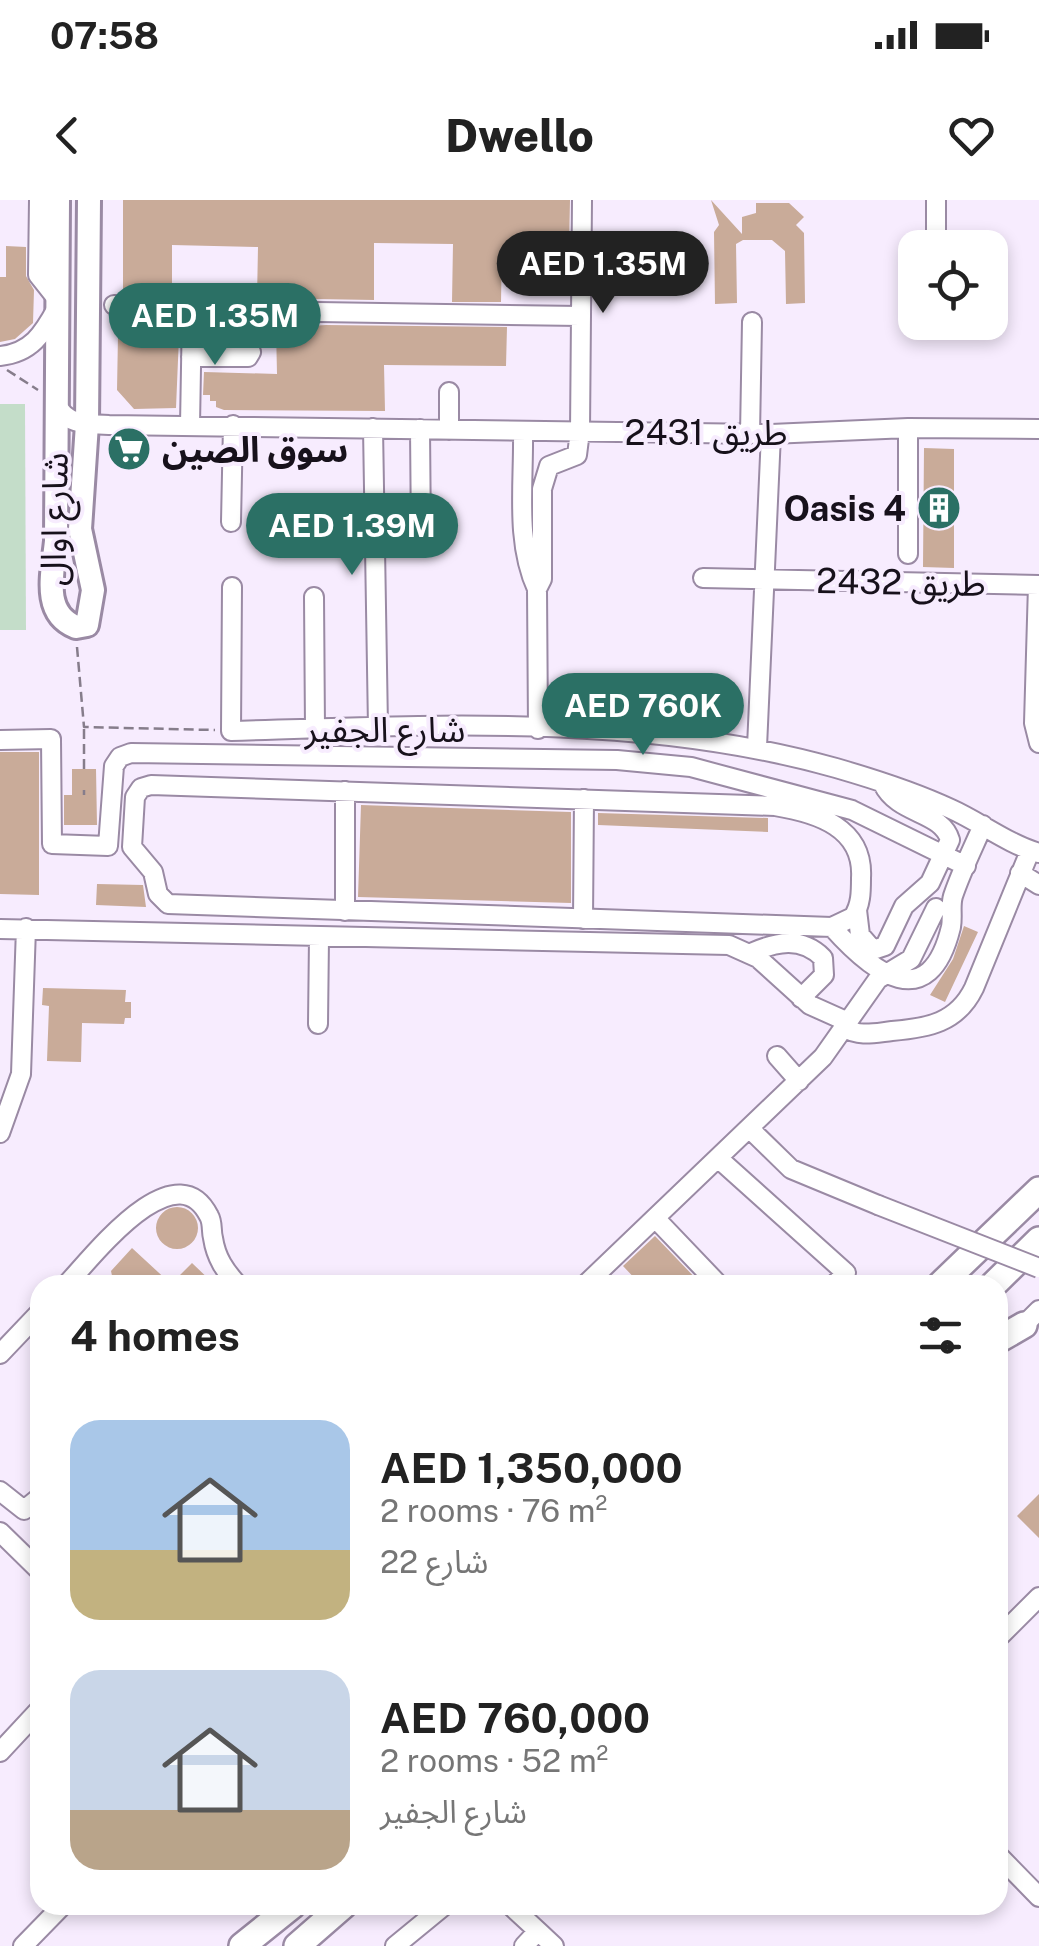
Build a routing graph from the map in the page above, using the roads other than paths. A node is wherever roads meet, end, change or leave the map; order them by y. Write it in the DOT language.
graph roads {
  1 [pos="39,200"];
  2 [pos="89,200"];
  3 [pos="582,200"];
  4 [pos="936,200"];
  5 [pos="51,215"];
  6 [pos="936,230"];
  7 [pos="57,304"];
  8 [pos="114,304"];
  9 [pos="192,310"];
  10 [pos="580,316"];
  11 [pos="752,322"];
  12 [pos="0,356"];
  13 [pos="449,392"];
  14 [pos="86,400"];
  15 [pos="56,402"];
  16 [pos="87,424"];
  17 [pos="136,424"];
  18 [pos="190,425"];
  19 [pos="233,425"];
  20 [pos="373,428"];
  21 [pos="908,428"];
  22 [pos="420,429"];
  23 [pos="1039,429"];
  24 [pos="449,430"];
  25 [pos="580,431"];
  26 [pos="522,432"];
  27 [pos="750,434"];
  28 [pos="771,434"];
  29 [pos="231,522"];
  30 [pos="421,539"];
  31 [pos="908,554"];
  32 [pos="703,578"];
  33 [pos="764,579"];
  34 [pos="1039,585"];
  35 [pos="232,587"];
  36 [pos="537,589"];
  37 [pos="314,597"];
  38 [pos="378,727"];
  39 [pos="315,728"];
  40 [pos="538,729"];
  41 [pos="0,740"];
  42 [pos="1039,743"];
  43 [pos="757,747"];
  44 [pos="883,784"];
  45 [pos="344,791"];
  46 [pos="584,798"];
  47 [pos="983,824"];
  48 [pos="1035,852"];
  49 [pos="943,856"];
  50 [pos="966,866"];
  51 [pos="1020,874"];
  52 [pos="1039,885"];
  53 [pos="918,895"];
  54 [pos="857,910"];
  55 [pos="345,911"];
  56 [pos="944,911"];
  57 [pos="583,918"];
  58 [pos="832,927"];
  59 [pos="26,928"];
  60 [pos="0,930"];
  61 [pos="319,938"];
  62 [pos="880,950"];
  63 [pos="750,953"];
  64 [pos="884,974"];
  65 [pos="801,998"];
  66 [pos="318,1024"];
  67 [pos="846,1025"];
  68 [pos="777,1056"];
  69 [pos="800,1081"];
  70 [pos="750,1129"];
  71 [pos="0,1133"];
  72 [pos="719,1159"];
  73 [pos="1039,1190"];
  74 [pos="656,1219"];
  75 [pos="1039,1240"];
  76 [pos="1039,1268"];
  77 [pos="76,1275"];
  78 [pos="230,1275"];
  79 [pos="596,1275"];
  80 [pos="710,1275"];
  81 [pos="844,1275"];
  82 [pos="950,1275"];
  83 [pos="1003,1275"];
  84 [pos="1031,1317"];
  85 [pos="30,1322"];
  86 [pos="1008,1333"];
  87 [pos="1008,1340"];
  88 [pos="0,1354"];
  89 [pos="0,1490"];
  90 [pos="30,1505"];
  91 [pos="0,1532"];
  92 [pos="30,1561"];
  93 [pos="1039,1597"];
  94 [pos="1008,1628"];
  95 [pos="30,1720"];
  96 [pos="0,1752"];
  97 [pos="1008,1865"];
  98 [pos="1039,1898"];
  99 [pos="52,1915"];
  100 [pos="280,1915"];
  101 [pos="333,1915"];
  102 [pos="434,1915"];
  103 [pos="520,1915"];
  104 [pos="538,1932"];
  105 [pos="397,1945"];
  106 [pos="23,1946"];
  107 [pos="242,1946"];
  108 [pos="297,1946"];
  109 [pos="524,1946"];
  110 [pos="554,1946"];
  1 -- 5 [label="street"];
  2 -- 14 [label="main road, شارع اوال"];
  3 -- 10 [label="street"];
  4 -- 6 [label="street"];
  5 -- 7 [label="main road, شارع اوال"];
  7 -- 12 [label="street"];
  7 -- 15 [label="main road, شارع اوال"];
  8 -- 9 [label="street"];
  9 -- 10 [label="street"];
  9 -- 18 [label="street"];
  10 -- 25 [label="street"];
  11 -- 27 [label="street"];
  13 -- 24 [label="street"];
  14 -- 16 [label="main road, شارع اوال"];
  14 -- 17 [label="street, طريق 2431"];
  15 -- 16 [label="street"];
  15 -- 16 [label="main road, شارع اوال"];
  16 -- 17 [label="street, طريق 2431"];
  17 -- 18 [label="street, طريق 2431"];
  18 -- 19 [label="street, طريق 2431"];
  19 -- 20 [label="street, طريق 2431"];
  19 -- 29 [label="street"];
  20 -- 22 [label="street, طريق 2431"];
  20 -- 38 [label="street"];
  21 -- 23 [label="street, طريق 2431"];
  21 -- 28 [label="street, طريق 2431"];
  21 -- 31 [label="street"];
  22 -- 24 [label="street, طريق 2431"];
  22 -- 30 [label="street"];
  24 -- 26 [label="street, طريق 2431"];
  25 -- 26 [label="street, طريق 2431"];
  25 -- 27 [label="street, طريق 2431"];
  25 -- 36 [label="street"];
  26 -- 36 [label="street"];
  27 -- 28 [label="street, طريق 2431"];
  28 -- 33 [label="street, طريق 2432"];
  32 -- 33 [label="street"];
  33 -- 34 [label="street, طريق 2432"];
  33 -- 43 [label="street, طريق 2432"];
  34 -- 42 [label="street, طريق 2432"];
  35 -- 39 [label="street, شارع الجفير"];
  36 -- 40 [label="street"];
  37 -- 39 [label="street"];
  38 -- 39 [label="street, شارع الجفير"];
  38 -- 40 [label="street, شارع الجفير"];
  40 -- 43 [label="street, شارع الجفير"];
  41 -- 49 [label="street"];
  43 -- 44 [label="street, شارع الجفير"];
  44 -- 47 [label="street, شارع الجفير"];
  44 -- 49 [label="street, شارع الجفير"];
  45 -- 46 [label="street"];
  45 -- 55 [label="street"];
  45 -- 55 [label="street"];
  46 -- 54 [label="street"];
  46 -- 57 [label="street"];
  47 -- 48 [label="street, شارع الجفير"];
  47 -- 50 [label="street"];
  48 -- 51 [label="street"];
  49 -- 50 [label="street"];
  49 -- 53 [label="street"];
  50 -- 56 [label="street"];
  51 -- 52 [label="street"];
  51 -- 67 [label="street"];
  53 -- 56 [label="street"];
  53 -- 62 [label="street"];
  54 -- 58 [label="street"];
  54 -- 62 [label="street"];
  55 -- 57 [label="street"];
  56 -- 64 [label="street"];
  57 -- 58 [label="street"];
  58 -- 64 [label="street"];
  59 -- 60 [label="street"];
  59 -- 61 [label="street"];
  59 -- 71 [label="street"];
  61 -- 63 [label="street"];
  61 -- 66 [label="street"];
  62 -- 64 [label="street"];
  63 -- 65 [label="street"];
  63 -- 65 [label="street"];
  64 -- 67 [label="street"];
  65 -- 67 [label="street"];
  67 -- 69 [label="street"];
  68 -- 69 [label="street"];
  69 -- 70 [label="street"];
  70 -- 72 [label="street"];
  70 -- 76 [label="street, bridge"];
  72 -- 74 [label="street"];
  72 -- 81 [label="street"];
  73 -- 82 [label="highway"];
  74 -- 79 [label="street"];
  74 -- 80 [label="street"];
  75 -- 83 [label="highway"];
  77 -- 78 [label="street"];
  84 -- 86 [label="highway"];
  84 -- 87 [label="street"];
  85 -- 88 [label="street"];
  89 -- 90 [label="street"];
  91 -- 92 [label="street"];
  93 -- 94 [label="street"];
  95 -- 96 [label="street"];
  97 -- 98 [label="street"];
  99 -- 106 [label="street"];
  100 -- 107 [label="highway"];
  101 -- 108 [label="highway"];
  102 -- 105 [label="street"];
  103 -- 104 [label="street"];
  104 -- 109 [label="street"];
  104 -- 110 [label="street"];
}
